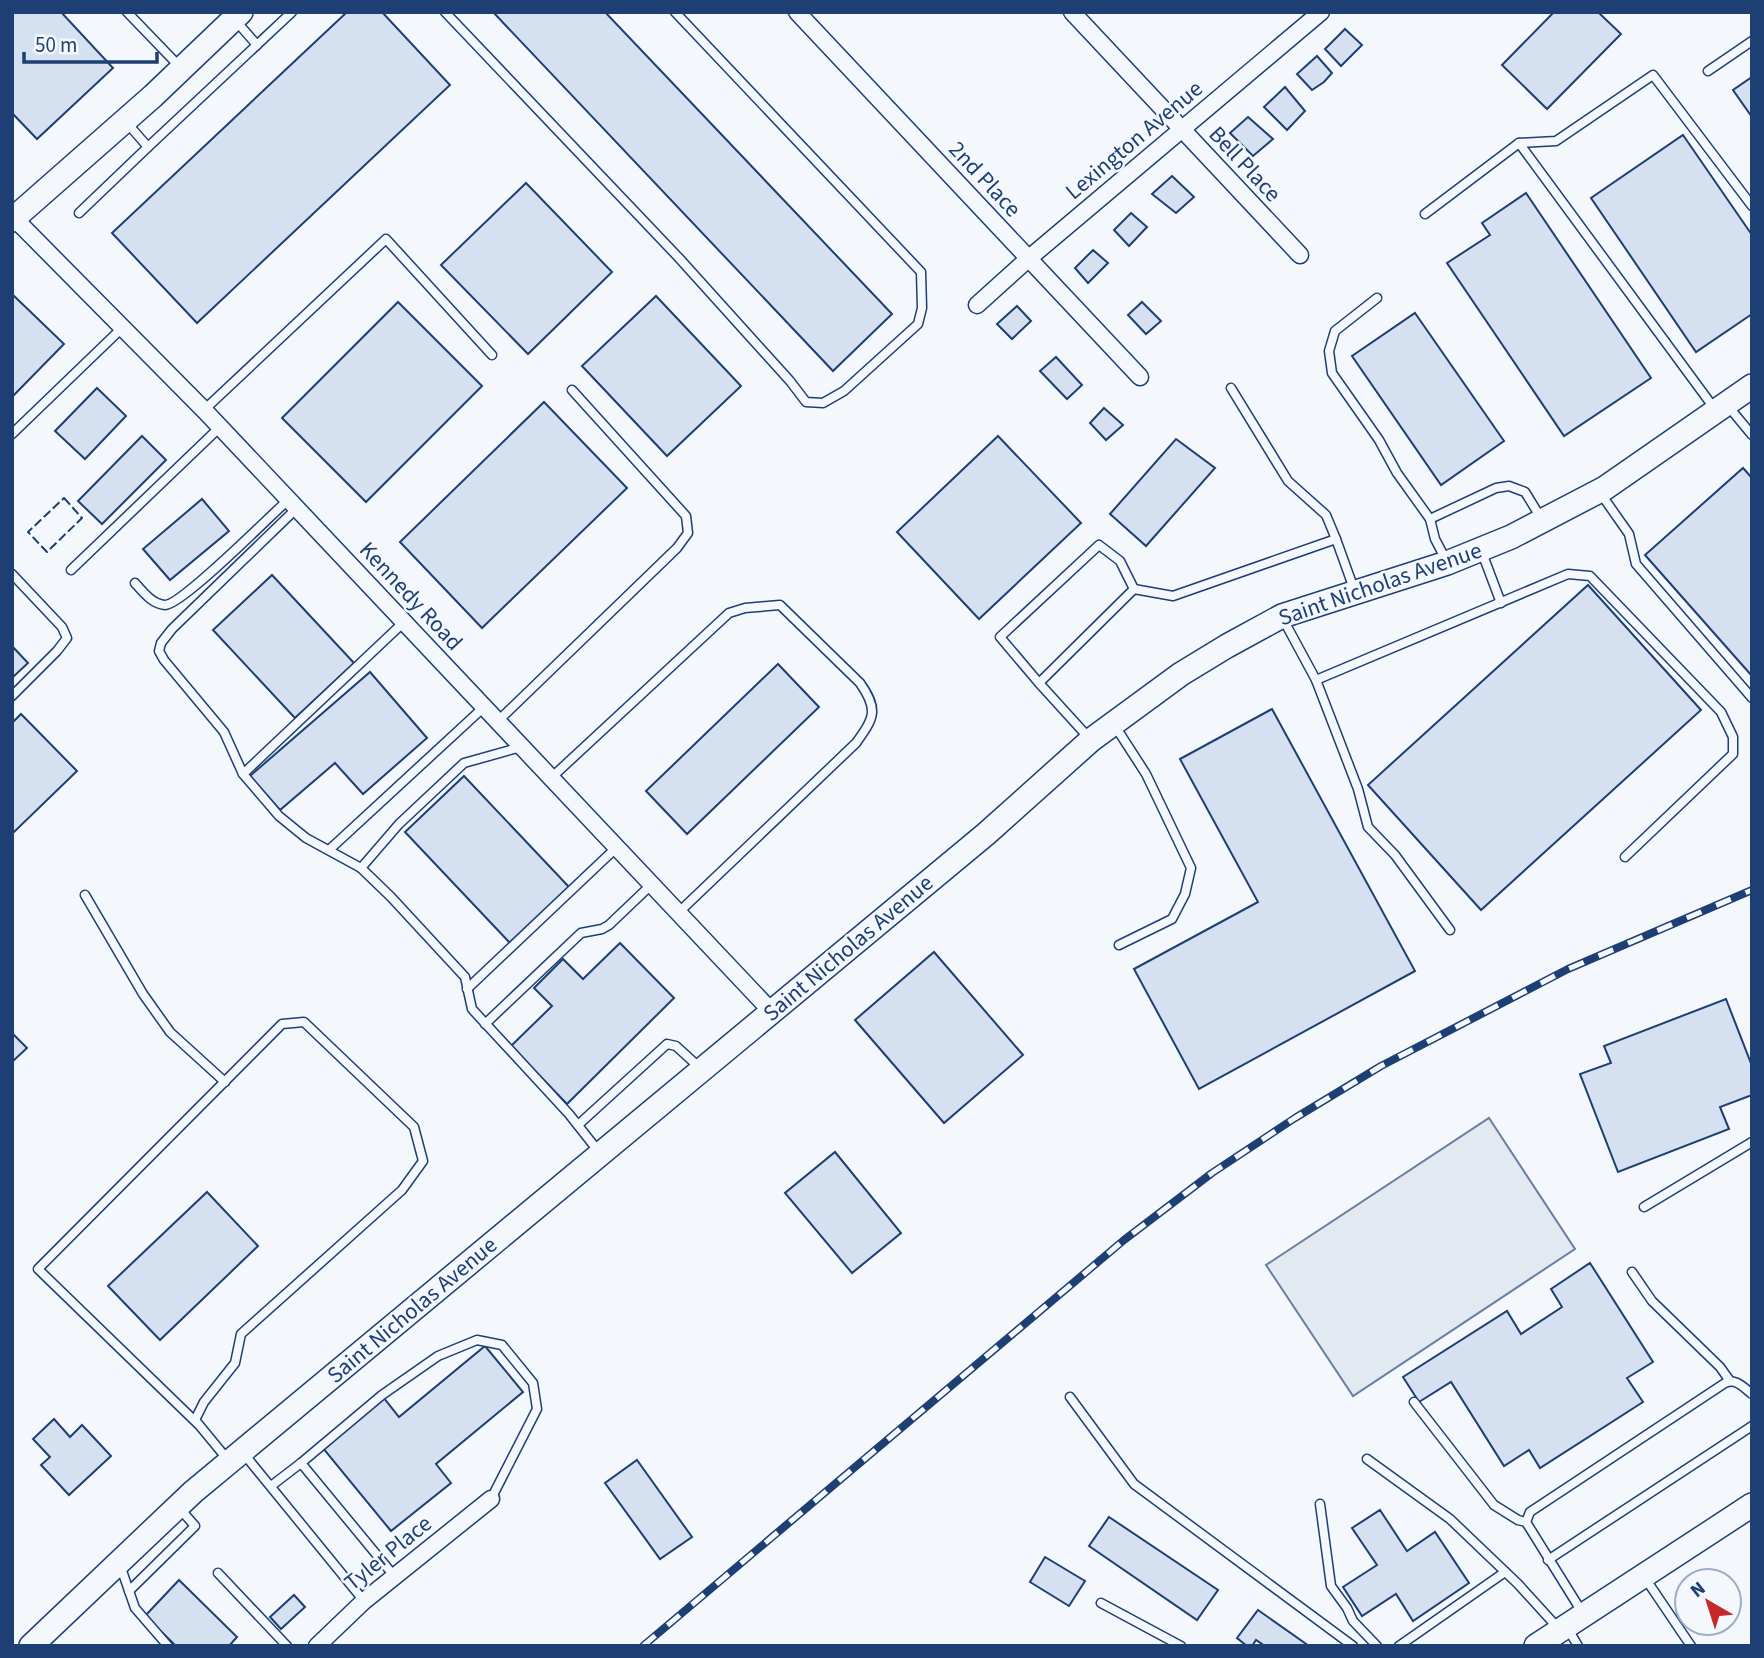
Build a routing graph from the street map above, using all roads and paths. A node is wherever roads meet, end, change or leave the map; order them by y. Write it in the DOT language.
graph roads {
  1 [pos="127,12"];
  2 [pos="292,12"];
  3 [pos="445,12"];
  4 [pos="675,12"];
  5 [pos="797,12"];
  6 [pos="1072,12"];
  7 [pos="1321,12"];
  8 [pos="238,16"];
  9 [pos="1752,41"];
  10 [pos="257,44"];
  11 [pos="182,69"];
  12 [pos="1707,71"];
  13 [pos="125,121"];
  14 [pos="1182,130"];
  15 [pos="1519,143"];
  16 [pos="148,147"];
  17 [pos="1752,206"];
  18 [pos="79,213"];
  19 [pos="1425,214"];
  20 [pos="13,218"];
  21 [pos="1300,255"];
  22 [pos="1028,259"];
  23 [pos="1377,298"];
  24 [pos="977,305"];
  25 [pos="122,328"];
  26 [pos="492,355"];
  27 [pos="1140,377"];
  28 [pos="1752,386"];
  29 [pos="1231,388"];
  30 [pos="572,390"];
  31 [pos="1721,407"];
  32 [pos="204,410"];
  33 [pos="220,427"];
  34 [pos="12,434"];
  35 [pos="1752,435"];
  36 [pos="1598,491"];
  37 [pos="292,504"];
  38 [pos="1430,519"];
  39 [pos="1542,521"];
  40 [pos="1336,539"];
  41 [pos="1481,550"];
  42 [pos="1447,563"];
  43 [pos="71,570"];
  44 [pos="12,574"];
  45 [pos="135,583"];
  46 [pos="1134,589"];
  47 [pos="1355,592"];
  48 [pos="1501,603"];
  49 [pos="1282,616"];
  50 [pos="404,622"];
  51 [pos="1316,680"];
  52 [pos="1039,683"];
  53 [pos="12,695"];
  54 [pos="1752,698"];
  55 [pos="484,707"];
  56 [pos="498,721"];
  57 [pos="1114,724"];
  58 [pos="1091,740"];
  59 [pos="522,747"];
  60 [pos="243,774"];
  61 [pos="551,778"];
  62 [pos="617,847"];
  63 [pos="329,850"];
  64 [pos="1625,857"];
  65 [pos="361,868"];
  66 [pos="652,884"];
  67 [pos="85,895"];
  68 [pos="678,913"];
  69 [pos="1450,930"];
  70 [pos="1119,945"];
  71 [pos="467,989"];
  72 [pos="772,1012"];
  73 [pos="485,1024"];
  74 [pos="702,1070"];
  75 [pos="225,1082"];
  76 [pos="578,1125"];
  77 [pos="1752,1142"];
  78 [pos="600,1154"];
  79 [pos="1644,1207"];
  80 [pos="1632,1272"];
  81 [pos="1734,1381"];
  82 [pos="1752,1394"];
  83 [pos="1070,1397"];
  84 [pos="1415,1402"];
  85 [pos="200,1426"];
  86 [pos="1752,1426"];
  87 [pos="236,1457"];
  88 [pos="1367,1459"];
  89 [pos="301,1463"];
  90 [pos="271,1486"];
  91 [pos="491,1499"];
  92 [pos="1320,1504"];
  93 [pos="178,1507"];
  94 [pos="1750,1509"];
  95 [pos="1526,1522"];
  96 [pos="1548,1560"];
  97 [pos="119,1562"];
  98 [pos="1505,1572"];
  99 [pos="218,1573"];
  100 [pos="1643,1576"];
  101 [pos="395,1577"];
  102 [pos="129,1591"];
  103 [pos="364,1601"];
  104 [pos="1101,1603"];
  105 [pos="1572,1629"];
  106 [pos="31,1646"];
  107 [pos="168,1646"];
  108 [pos="287,1646"];
  109 [pos="317,1646"];
  110 [pos="1181,1646"];
  111 [pos="1353,1646"];
  112 [pos="1377,1646"];
  113 [pos="1399,1646"];
  114 [pos="1536,1646"];
  115 [pos="1691,1646"];
  1 -- 11 [label="lane"];
  2 -- 10 [label="lane"];
  3 -- 4 [label="lane"];
  5 -- 22 [label="street, 2nd Place"];
  6 -- 14 [label="street, Bell Place"];
  7 -- 14 [label="street, Lexington Avenue"];
  8 -- 10 [label="lane"];
  8 -- 11 [label="street"];
  9 -- 12 [label="lane"];
  10 -- 16 [label="lane"];
  11 -- 13 [label="street"];
  13 -- 16 [label="lane"];
  13 -- 20 [label="street"];
  14 -- 21 [label="street, Bell Place"];
  14 -- 22 [label="street, Lexington Avenue"];
  15 -- 17 [label="lane"];
  15 -- 19 [label="lane"];
  15 -- 31 [label="lane"];
  16 -- 18 [label="lane"];
  20 -- 25 [label="street, Kennedy Road"];
  22 -- 24 [label="street, Lexington Avenue"];
  22 -- 27 [label="street, 2nd Place"];
  23 -- 38 [label="lane"];
  25 -- 32 [label="street, Kennedy Road"];
  25 -- 34 [label="lane"];
  26 -- 32 [label="lane"];
  28 -- 31 [label="street, Saint Nicholas Avenue"];
  29 -- 40 [label="lane"];
  30 -- 56 [label="lane"];
  31 -- 35 [label="lane"];
  31 -- 36 [label="street, Saint Nicholas Avenue"];
  32 -- 33 [label="street, Kennedy Road"];
  33 -- 37 [label="street, Kennedy Road"];
  33 -- 43 [label="lane"];
  36 -- 39 [label="street, Saint Nicholas Avenue"];
  36 -- 54 [label="lane"];
  37 -- 45 [label="lane"];
  37 -- 50 [label="street, Kennedy Road"];
  37 -- 60 [label="lane"];
  38 -- 39 [label="lane"];
  38 -- 42 [label="lane"];
  39 -- 41 [label="street, Saint Nicholas Avenue"];
  40 -- 46 [label="lane"];
  40 -- 47 [label="lane"];
  41 -- 42 [label="street, Saint Nicholas Avenue"];
  41 -- 48 [label="lane"];
  42 -- 47 [label="street, Saint Nicholas Avenue"];
  44 -- 53 [label="lane"];
  46 -- 52 [label="lane"];
  46 -- 52 [label="lane"];
  47 -- 49 [label="street, Saint Nicholas Avenue"];
  48 -- 51 [label="lane"];
  48 -- 64 [label="lane"];
  49 -- 51 [label="lane"];
  49 -- 57 [label="street, Saint Nicholas Avenue"];
  50 -- 55 [label="street, Kennedy Road"];
  50 -- 60 [label="lane"];
  51 -- 69 [label="lane"];
  52 -- 58 [label="lane"];
  55 -- 56 [label="street, Kennedy Road"];
  55 -- 63 [label="lane"];
  56 -- 59 [label="street, Kennedy Road"];
  57 -- 58 [label="street, Saint Nicholas Avenue"];
  57 -- 70 [label="lane"];
  58 -- 72 [label="street, Saint Nicholas Avenue"];
  59 -- 61 [label="street, Kennedy Road"];
  59 -- 65 [label="lane"];
  60 -- 63 [label="lane"];
  61 -- 62 [label="street, Kennedy Road"];
  61 -- 68 [label="lane"];
  62 -- 66 [label="street, Kennedy Road"];
  62 -- 71 [label="lane"];
  63 -- 65 [label="lane"];
  65 -- 71 [label="lane"];
  66 -- 68 [label="street, Kennedy Road"];
  66 -- 73 [label="lane"];
  67 -- 75 [label="lane"];
  68 -- 72 [label="street, Kennedy Road"];
  71 -- 73 [label="lane"];
  72 -- 74 [label="street, Saint Nicholas Avenue"];
  73 -- 76 [label="lane"];
  74 -- 76 [label="lane"];
  74 -- 78 [label="street, Saint Nicholas Avenue"];
  75 -- 85 [label="lane"];
  75 -- 85 [label="lane"];
  76 -- 78 [label="lane"];
  77 -- 79 [label="lane"];
  78 -- 87 [label="street, Saint Nicholas Avenue"];
  80 -- 81 [label="lane"];
  81 -- 82 [label="lane"];
  81 -- 95 [label="lane"];
  83 -- 111 [label="lane"];
  84 -- 95 [label="lane"];
  85 -- 87 [label="lane"];
  86 -- 96 [label="lane"];
  87 -- 90 [label="lane"];
  87 -- 93 [label="street, Saint Nicholas Avenue"];
  88 -- 98 [label="lane"];
  89 -- 90 [label="lane"];
  89 -- 91 [label="lane"];
  89 -- 101 [label="lane"];
  90 -- 103 [label="lane"];
  91 -- 101 [label="street, Tyler Place"];
  92 -- 112 [label="lane"];
  93 -- 97 [label="street, Saint Nicholas Avenue"];
  93 -- 102 [label="lane"];
  94 -- 100 [label="street"];
  95 -- 96 [label="lane"];
  96 -- 105 [label="lane"];
  97 -- 102 [label="lane"];
  97 -- 106 [label="street, Saint Nicholas Avenue"];
  98 -- 105 [label="lane"];
  98 -- 113 [label="lane"];
  99 -- 108 [label="lane"];
  100 -- 105 [label="street"];
  100 -- 115 [label="lane"];
  101 -- 103 [label="street, Tyler Place"];
  102 -- 107 [label="lane"];
  103 -- 109 [label="street, Tyler Place"];
  104 -- 110 [label="lane"];
  105 -- 114 [label="street"];
}
